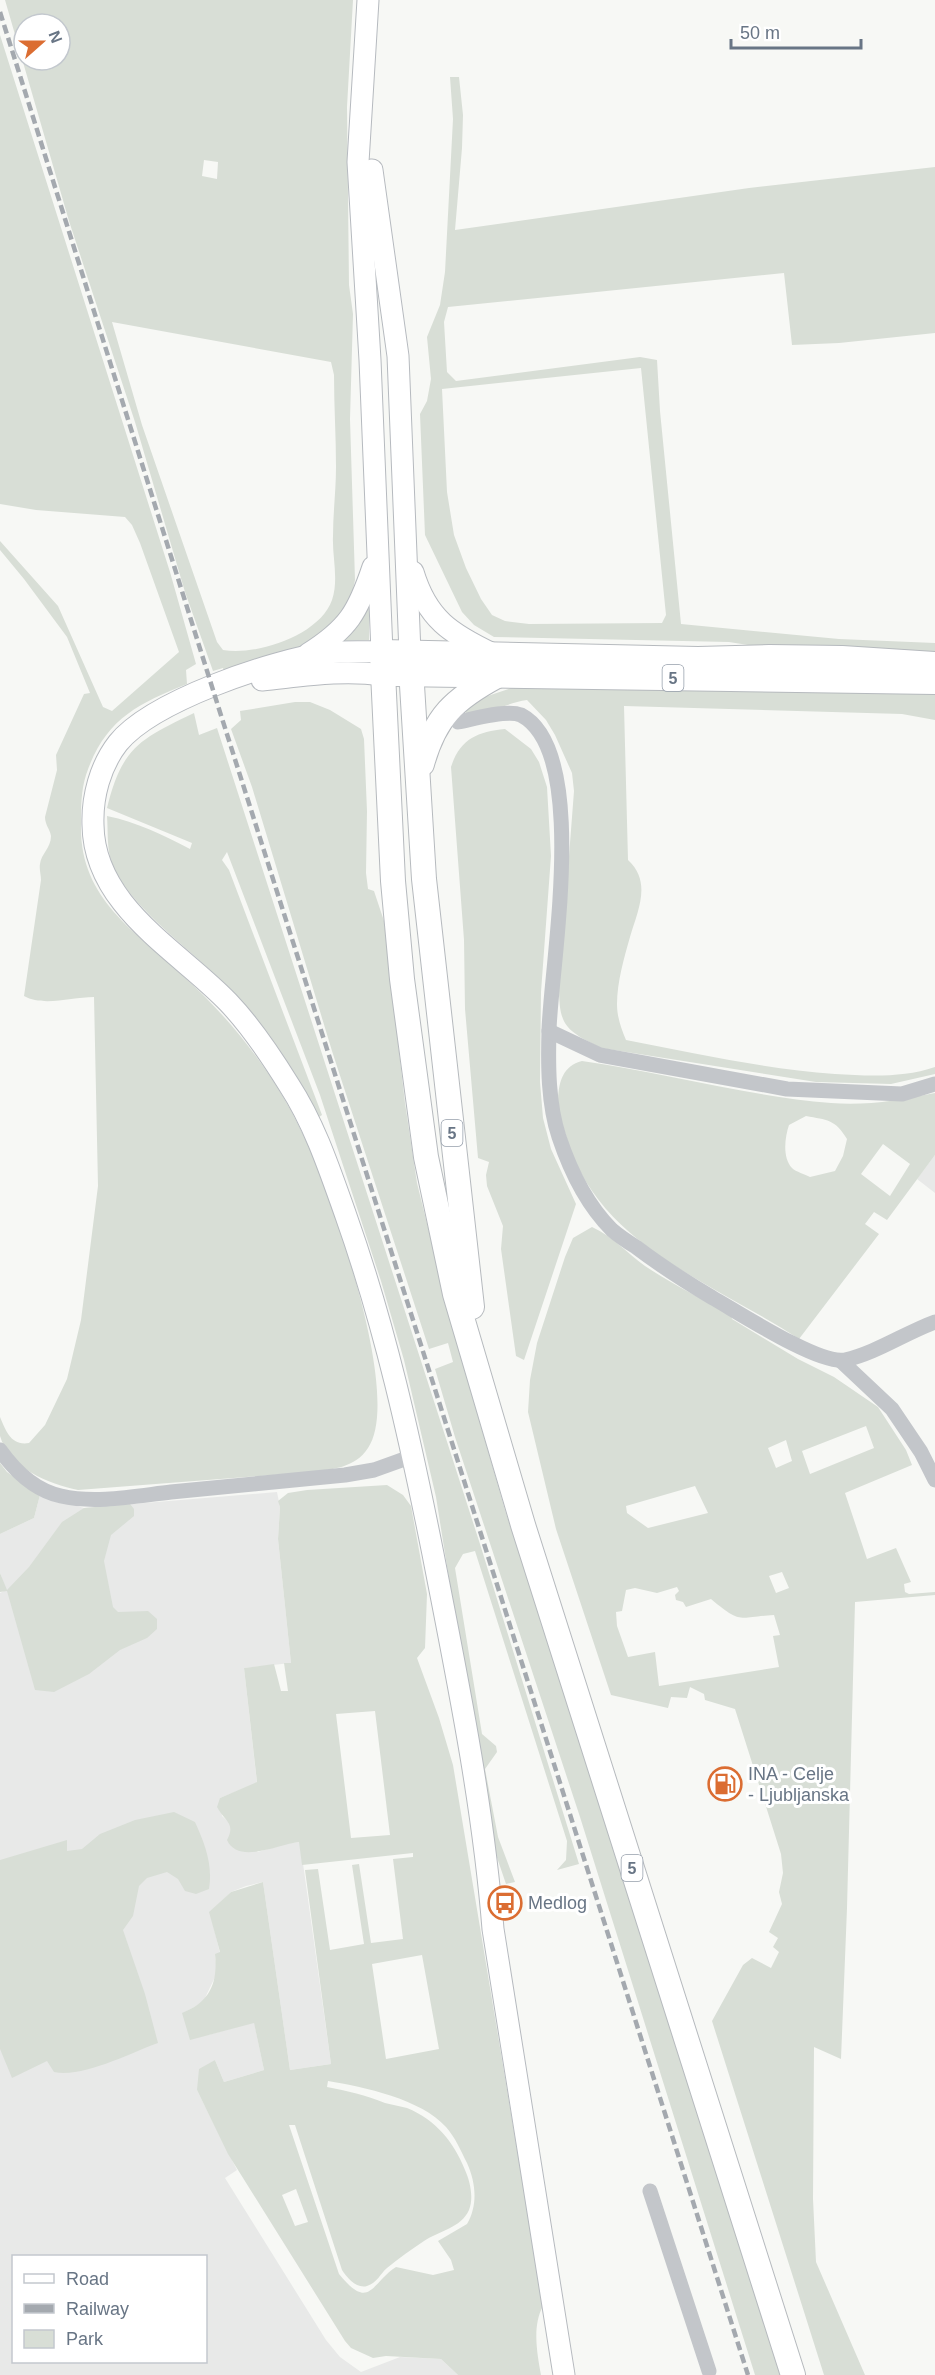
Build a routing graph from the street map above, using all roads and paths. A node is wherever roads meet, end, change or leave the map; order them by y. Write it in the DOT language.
graph roads {
  1 [pos="368,0"];
  2 [pos="363,92"];
  3 [pos="376,555"];
  4 [pos="407,555"];
  5 [pos="301,658"];
  6 [pos="382,663"];
  7 [pos="410,664"];
  8 [pos="935,664"];
  9 [pos="497,665"];
  10 [pos="935,682"];
  11 [pos="219,685"];
  12 [pos="458,722"];
  13 [pos="418,778"];
  14 [pos="549,1031"];
  15 [pos="935,1084"];
  16 [pos="935,1322"];
  17 [pos="474,1360"];
  18 [pos="842,1360"];
  19 [pos="0,1450"];
  20 [pos="413,1456"];
  21 [pos="935,1480"];
  22 [pos="650,2191"];
  23 [pos="705,2374"];
  24 [pos="564,2375"];
  25 [pos="793,2375"];
  1 -- 2 [label="street"];
  2 -- 3 [label="street"];
  2 -- 4 [label="street"];
  3 -- 5 [label="street"];
  3 -- 6 [label="street"];
  4 -- 7 [label="street"];
  4 -- 9 [label="street"];
  5 -- 6 [label="street"];
  5 -- 11 [label="street"];
  6 -- 7 [label="main road"];
  6 -- 11 [label="street"];
  6 -- 17 [label="main road, 5"];
  7 -- 9 [label="main road, 5"];
  7 -- 13 [label="main road, 5"];
  8 -- 9 [label="main road, 5"];
  9 -- 10 [label="main road, 5"];
  9 -- 13 [label="main road"];
  11 -- 20 [label="street"];
  12 -- 14 [label="street"];
  13 -- 17 [label="main road, 5"];
  14 -- 15 [label="street"];
  14 -- 18 [label="street"];
  16 -- 18 [label="street"];
  17 -- 25 [label="main road, 5"];
  18 -- 21 [label="street"];
  19 -- 20 [label="street"];
  20 -- 24 [label="street"];
  22 -- 23 [label="street"];
}
